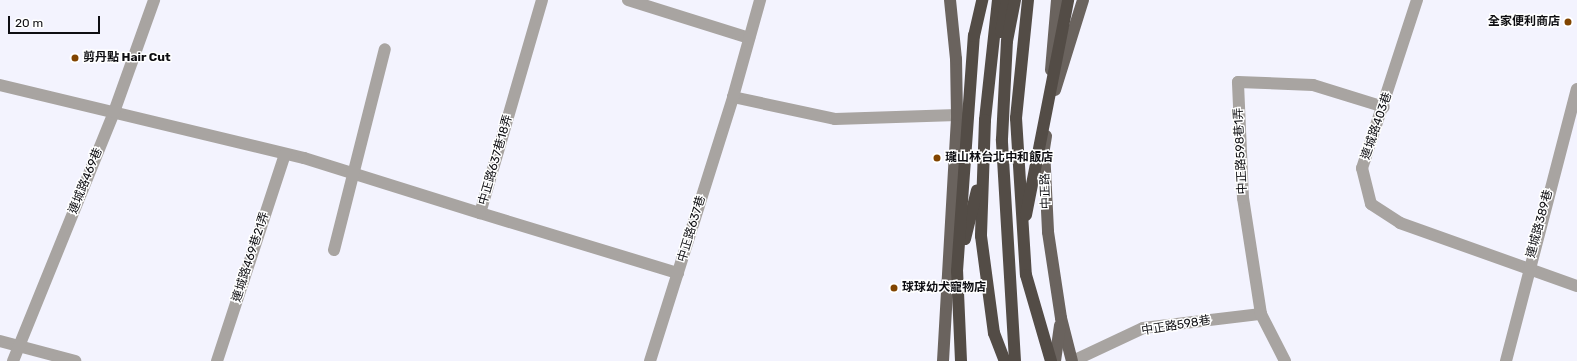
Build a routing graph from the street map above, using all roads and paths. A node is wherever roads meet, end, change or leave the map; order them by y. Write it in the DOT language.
graph roads {
  1 [pos="154,0"];
  2 [pos="542,0"];
  3 [pos="628,0"];
  4 [pos="760,0"];
  5 [pos="950,0"];
  6 [pos="982,0"];
  7 [pos="998,0"];
  8 [pos="1007,0"];
  9 [pos="1015,0"];
  10 [pos="1028,0"];
  11 [pos="1057,0"];
  12 [pos="1068,0"];
  13 [pos="1083,0"];
  14 [pos="1417,0"];
  15 [pos="749,38"];
  16 [pos="385,49"];
  17 [pos="0,85"];
  18 [pos="1577,88"];
  19 [pos="733,97"];
  20 [pos="1051,101"];
  21 [pos="1384,107"];
  22 [pos="114,112"];
  23 [pos="957,115"];
  24 [pos="285,154"];
  25 [pos="352,173"];
  26 [pos="480,212"];
  27 [pos="334,250"];
  28 [pos="1528,267"];
  29 [pos="957,271"];
  30 [pos="678,273"];
  31 [pos="1577,286"];
  32 [pos="1011,291"];
  33 [pos="1260,314"];
  34 [pos="1061,318"];
  35 [pos="0,341"];
  36 [pos="19,346"];
  37 [pos="13,361"];
  38 [pos="75,361"];
  39 [pos="217,361"];
  40 [pos="650,361"];
  41 [pos="944,361"];
  42 [pos="961,361"];
  43 [pos="1005,361"];
  44 [pos="1015,361"];
  45 [pos="1051,361"];
  46 [pos="1055,361"];
  47 [pos="1072,361"];
  48 [pos="1285,361"];
  49 [pos="1506,361"];
  1 -- 22 [label="lane, 連城路469巷"];
  2 -- 26 [label="lane, 中正路637巷18弄"];
  3 -- 15 [label="lane"];
  4 -- 15 [label="lane, 中正路637巷"];
  5 -- 23 [label="main road"];
  6 -- 29 [label="highway"];
  7 -- 43 [label="highway"];
  8 -- 29 [label="highway"];
  9 -- 32 [label="highway"];
  10 -- 45 [label="highway"];
  11 -- 20 [label="main road"];
  12 -- 32 [label="highway"];
  13 -- 20 [label="main road, 中正路"];
  14 -- 21 [label="lane, 連城路403巷"];
  15 -- 19 [label="lane, 中正路637巷"];
  16 -- 25 [label="lane"];
  17 -- 22 [label="lane"];
  18 -- 28 [label="lane, 連城路389巷"];
  19 -- 23 [label="lane"];
  19 -- 30 [label="lane, 中正路637巷"];
  20 -- 34 [label="main road, 中正路"];
  21 -- 28 [label="lane, 連城路403巷"];
  21 -- 33 [label="lane, 中正路598巷1弄"];
  22 -- 24 [label="lane"];
  22 -- 36 [label="lane, 連城路469巷"];
  23 -- 41 [label="main road"];
  24 -- 25 [label="lane"];
  24 -- 39 [label="lane, 連城路469巷21弄"];
  25 -- 26 [label="lane"];
  25 -- 27 [label="lane"];
  26 -- 30 [label="lane, 中正路637巷18弄"];
  28 -- 31 [label="lane, 連城路403巷"];
  28 -- 49 [label="lane, 連城路389巷"];
  29 -- 42 [label="highway"];
  30 -- 40 [label="lane, 中正路637巷"];
  32 -- 44 [label="highway"];
  33 -- 47 [label="lane, 中正路598巷"];
  33 -- 48 [label="lane, 中正路598巷1弄"];
  34 -- 46 [label="main road"];
  34 -- 47 [label="main road, 中正路"];
  35 -- 36 [label="lane"];
  36 -- 37 [label="lane, 連城路469巷"];
  36 -- 38 [label="lane"];
}
